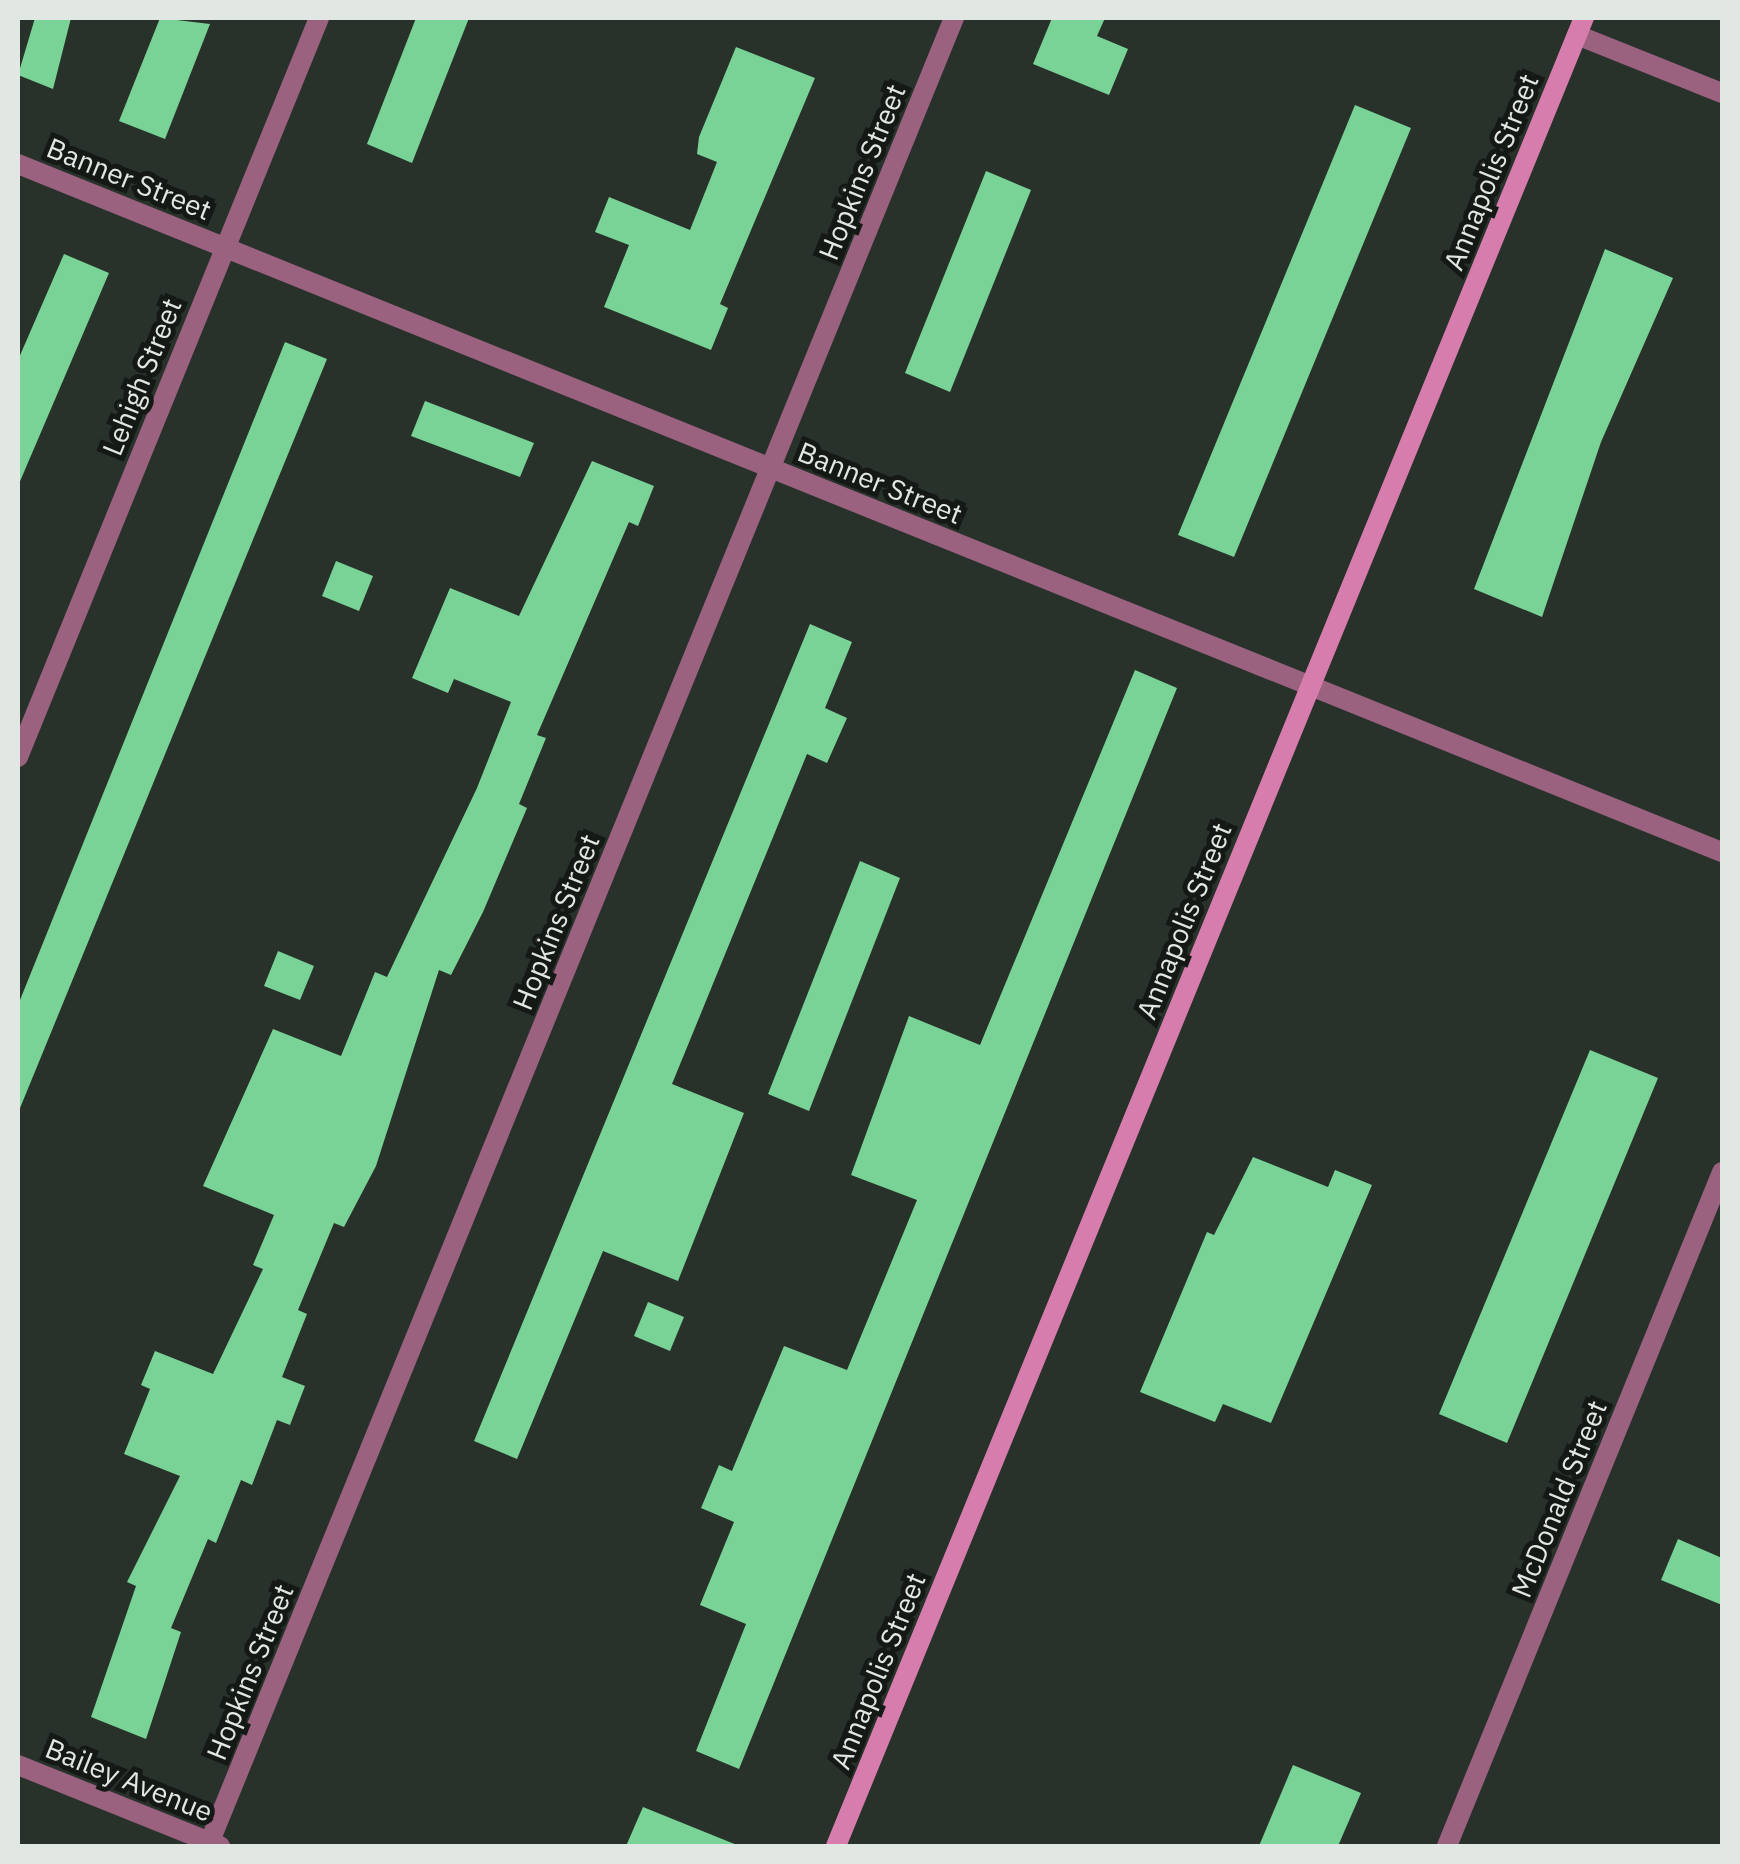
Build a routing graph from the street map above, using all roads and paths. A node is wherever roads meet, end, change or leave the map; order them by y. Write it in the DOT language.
graph roads {
  1 [pos="319,18"];
  2 [pos="954,18"];
  3 [pos="1581,26"];
  4 [pos="1722,93"];
  5 [pos="18,164"];
  6 [pos="224,248"];
  7 [pos="770,469"];
  8 [pos="1310,686"];
  9 [pos="18,757"];
  10 [pos="1722,852"];
  11 [pos="1722,1172"];
  12 [pos="18,1765"];
  13 [pos="213,1845"];
  14 [pos="836,1846"];
  15 [pos="1447,1846"];
  1 -- 6 [label="street, Lehigh Street"];
  2 -- 7 [label="street, Hopkins Street"];
  3 -- 4 [label="street"];
  3 -- 8 [label="street, Annapolis Street"];
  5 -- 6 [label="street, Banner Street"];
  6 -- 7 [label="street, Banner Street"];
  6 -- 9 [label="street, Lehigh Street"];
  7 -- 8 [label="street, Banner Street"];
  7 -- 13 [label="street, Hopkins Street"];
  8 -- 10 [label="street, Banner Street"];
  8 -- 14 [label="street, Annapolis Street"];
  11 -- 15 [label="street, McDonald Street"];
  12 -- 13 [label="street, Bailey Avenue"];
}
